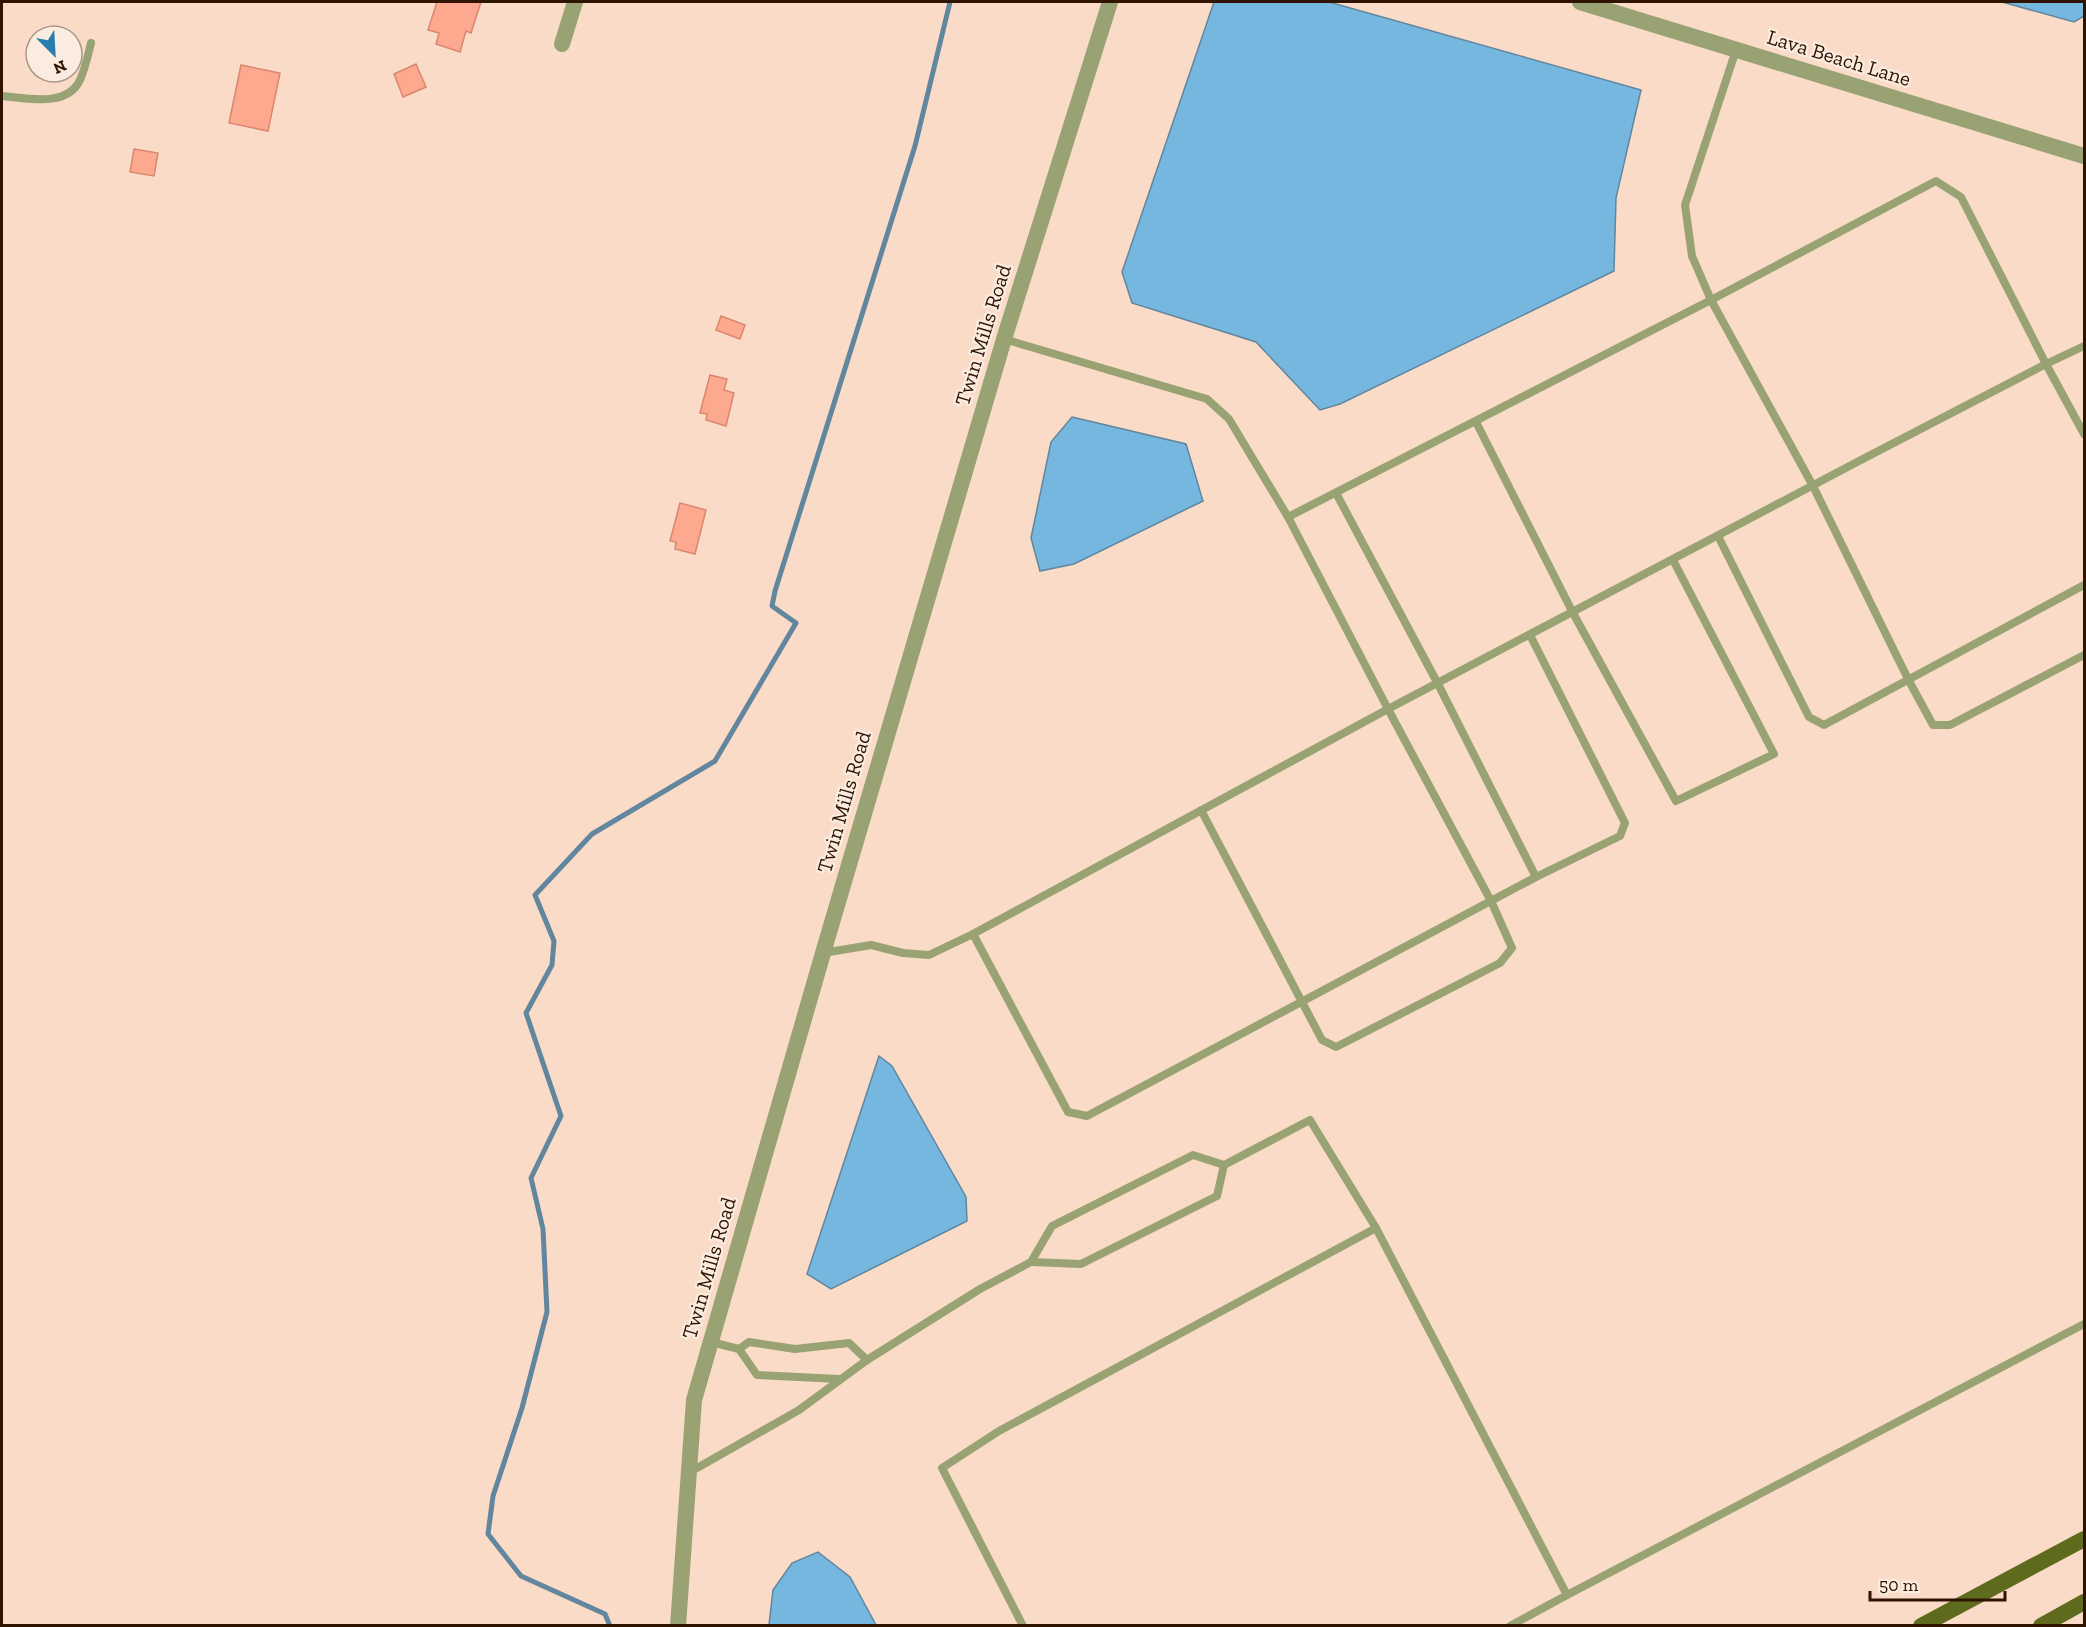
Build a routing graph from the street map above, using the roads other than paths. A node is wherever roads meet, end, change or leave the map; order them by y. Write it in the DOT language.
graph roads {
  1 [pos="575,2"];
  2 [pos="1110,2"];
  3 [pos="1580,2"];
  4 [pos="91,43"];
  5 [pos="562,44"];
  6 [pos="1736,50"];
  7 [pos="2,96"];
  8 [pos="2085,156"];
  9 [pos="1711,300"];
  10 [pos="1004,339"];
  11 [pos="2085,346"];
  12 [pos="2046,364"];
  13 [pos="1476,422"];
  14 [pos="2085,434"];
  15 [pos="1813,486"];
  16 [pos="1336,493"];
  17 [pos="1288,517"];
  18 [pos="1718,536"];
  19 [pos="1672,560"];
  20 [pos="2085,585"];
  21 [pos="1573,613"];
  22 [pos="1530,635"];
  23 [pos="2085,655"];
  24 [pos="1908,681"];
  25 [pos="1438,684"];
  26 [pos="1388,709"];
  27 [pos="1201,810"];
  28 [pos="1536,877"];
  29 [pos="1491,901"];
  30 [pos="973,934"];
  31 [pos="823,953"];
  32 [pos="1301,1002"];
  33 [pos="1224,1165"];
  34 [pos="1376,1228"];
  35 [pos="1031,1262"];
  36 [pos="2085,1324"];
  37 [pos="711,1342"];
  38 [pos="739,1349"];
  39 [pos="867,1360"];
  40 [pos="839,1379"];
  41 [pos="689,1473"];
  42 [pos="2085,1539"];
  43 [pos="1567,1595"];
  44 [pos="2085,1602"];
  45 [pos="678,1626"];
  46 [pos="1023,1626"];
  47 [pos="1510,1626"];
  48 [pos="1921,1626"];
  49 [pos="2041,1626"];
  1 -- 5 [label="street"];
  2 -- 10 [label="street, Twin Mills Road"];
  3 -- 6 [label="street, Lava Beach Lane"];
  4 -- 7 [label="lane"];
  6 -- 8 [label="street, Lava Beach Lane"];
  6 -- 9 [label="lane"];
  9 -- 12 [label="lane"];
  9 -- 13 [label="lane"];
  9 -- 15 [label="lane"];
  10 -- 17 [label="lane"];
  10 -- 31 [label="street, Twin Mills Road"];
  11 -- 12 [label="lane"];
  12 -- 14 [label="lane"];
  12 -- 15 [label="lane"];
  13 -- 16 [label="lane"];
  13 -- 21 [label="lane"];
  15 -- 18 [label="lane"];
  15 -- 24 [label="lane"];
  16 -- 17 [label="lane"];
  16 -- 25 [label="lane"];
  17 -- 26 [label="lane"];
  18 -- 19 [label="lane"];
  18 -- 24 [label="lane"];
  19 -- 21 [label="lane"];
  19 -- 21 [label="lane"];
  20 -- 24 [label="lane"];
  21 -- 22 [label="lane"];
  22 -- 25 [label="lane"];
  22 -- 28 [label="lane"];
  23 -- 24 [label="lane"];
  25 -- 26 [label="lane"];
  25 -- 28 [label="lane"];
  26 -- 27 [label="lane"];
  26 -- 29 [label="lane"];
  27 -- 30 [label="lane"];
  27 -- 32 [label="lane"];
  28 -- 29 [label="lane"];
  29 -- 32 [label="lane"];
  29 -- 32 [label="lane"];
  30 -- 31 [label="lane"];
  30 -- 32 [label="lane"];
  31 -- 37 [label="street, Twin Mills Road"];
  33 -- 34 [label="lane"];
  33 -- 35 [label="lane"];
  33 -- 35 [label="lane"];
  34 -- 43 [label="lane"];
  34 -- 46 [label="lane"];
  35 -- 39 [label="lane"];
  36 -- 43 [label="lane"];
  37 -- 38 [label="lane"];
  37 -- 41 [label="street, Twin Mills Road"];
  38 -- 39 [label="lane"];
  38 -- 40 [label="lane"];
  39 -- 40 [label="lane"];
  40 -- 41 [label="lane"];
  41 -- 45 [label="street, Twin Mills Road"];
  42 -- 48 [label="main road"];
  43 -- 47 [label="lane"];
  44 -- 49 [label="main road"];
}
